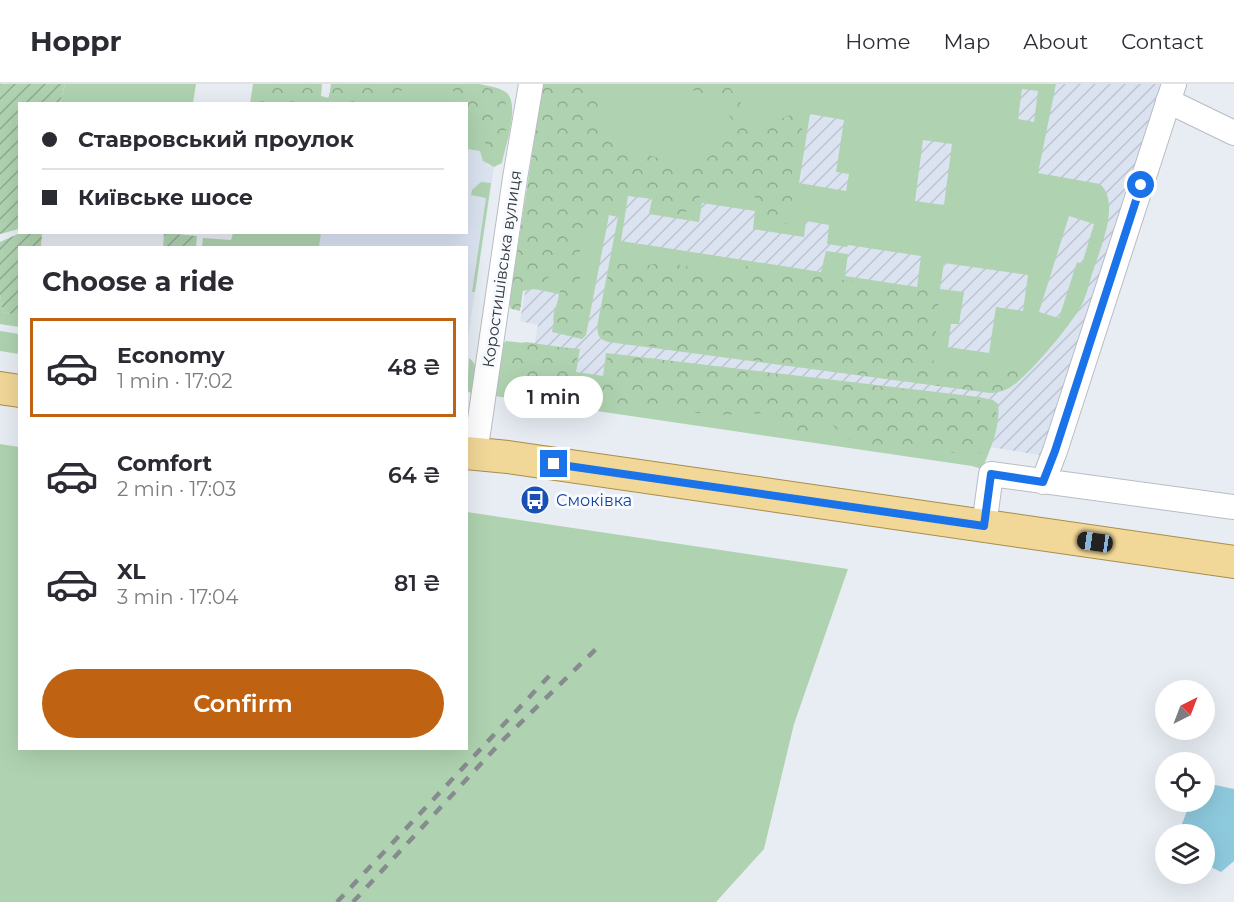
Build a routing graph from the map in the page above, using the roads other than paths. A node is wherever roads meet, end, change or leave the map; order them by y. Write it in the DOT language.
graph roads {
  1 [pos="531,84"];
  2 [pos="1171,92"];
  3 [pos="1234,133"];
  4 [pos="0,388"];
  5 [pos="18,391"];
  6 [pos="471,453"];
  7 [pos="1043,482"];
  8 [pos="1234,507"];
  9 [pos="984,526"];
  10 [pos="1234,562"];
  1 -- 6 [label="street, Коростишівська вулиця"];
  2 -- 3 [label="street"];
  2 -- 7 [label="street"];
  4 -- 5 [label="main road"];
  6 -- 9 [label="main road"];
  7 -- 8 [label="street"];
  7 -- 9 [label="street"];
  9 -- 10 [label="main road"];
}
